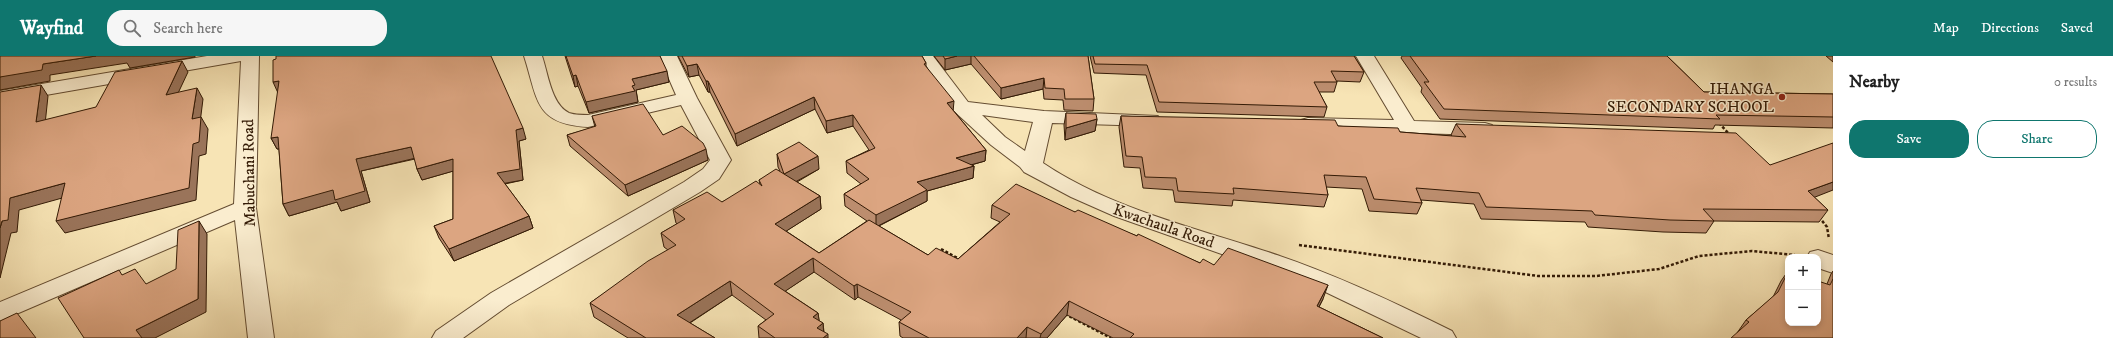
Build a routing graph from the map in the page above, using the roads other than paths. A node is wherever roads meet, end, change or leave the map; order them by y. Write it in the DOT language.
graph roads {
  1 [pos="239,56"];
  2 [pos="250,56"];
  3 [pos="533,56"];
  4 [pos="668,56"];
  5 [pos="924,56"];
  6 [pos="1365,56"];
  7 [pos="0,97"];
  8 [pos="687,98"];
  9 [pos="961,107"];
  10 [pos="1044,118"];
  11 [pos="1170,120"];
  12 [pos="1288,123"];
  13 [pos="1407,126"];
  14 [pos="1502,129"];
  15 [pos="1031,167"];
  16 [pos="245,208"];
  17 [pos="0,312"];
  18 [pos="261,338"];
  19 [pos="445,338"];
  20 [pos="1443,338"];
  1 -- 7 [label="street"];
  2 -- 16 [label="street, Mabuchani Road"];
  3 -- 8 [label="street"];
  4 -- 8 [label="street"];
  5 -- 9 [label="street, Kwachaula Road"];
  6 -- 13 [label="street"];
  8 -- 19 [label="street"];
  9 -- 10 [label="street"];
  9 -- 15 [label="street, Kwachaula Road"];
  10 -- 11 [label="street"];
  10 -- 15 [label="street"];
  12 -- 13 [label="street"];
  13 -- 14 [label="street"];
  15 -- 20 [label="street, Kwachaula Road"];
  16 -- 17 [label="street"];
  16 -- 18 [label="street, Mabuchani Road"];
}
